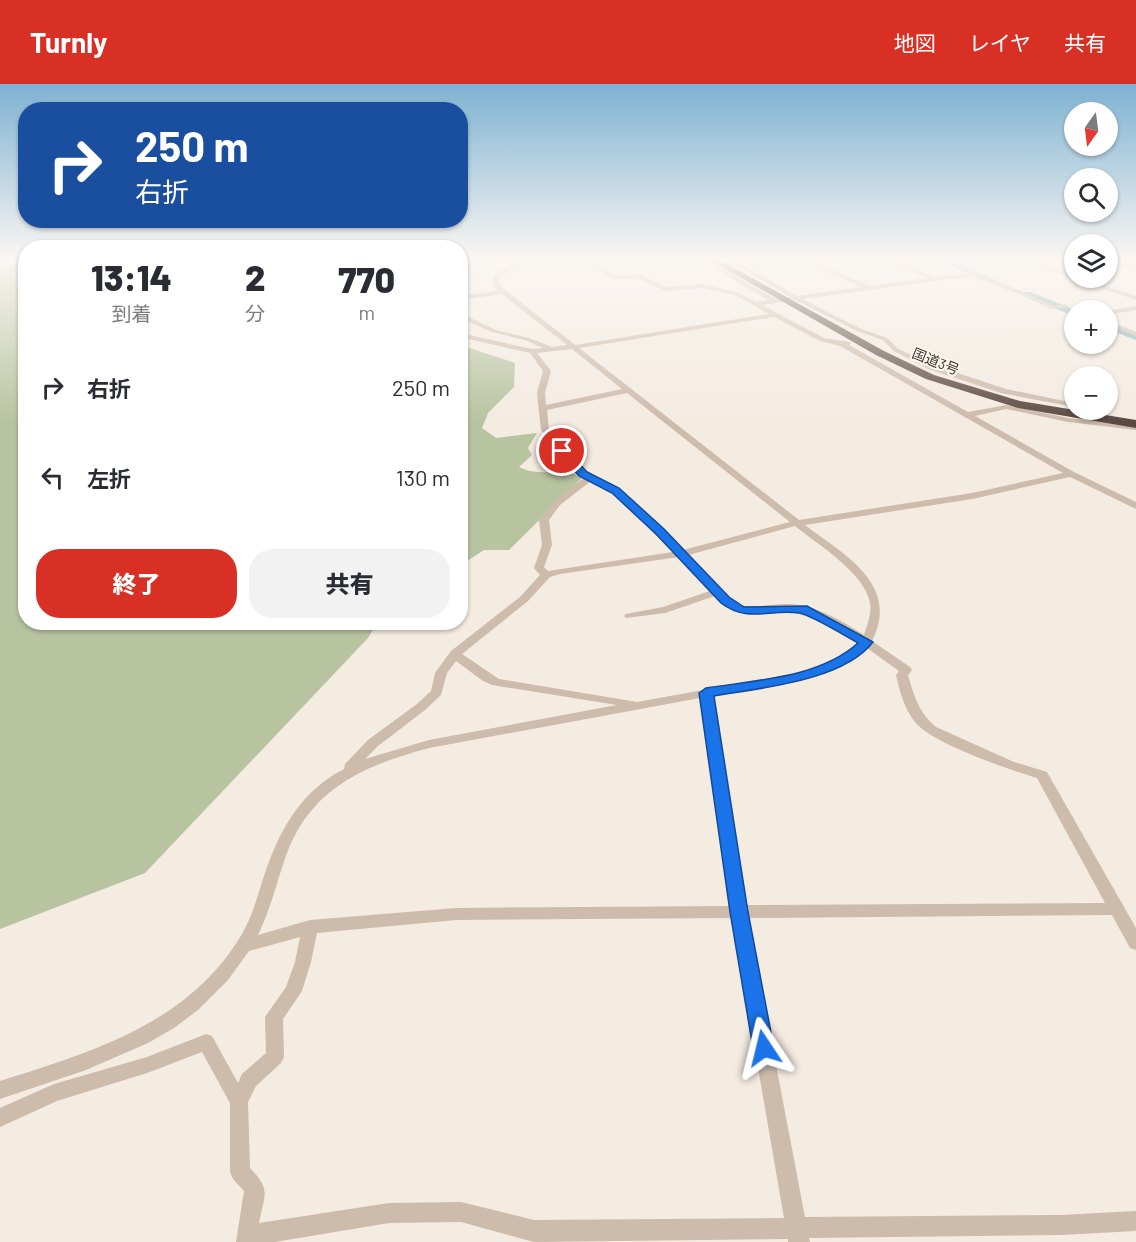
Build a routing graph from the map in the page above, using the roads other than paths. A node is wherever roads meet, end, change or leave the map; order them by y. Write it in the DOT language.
graph roads {
  1 [pos="529,313"];
  2 [pos="770,313"];
  3 [pos="812,313"];
  4 [pos="819,313"];
  5 [pos="774,315"];
  6 [pos="468,319"];
  7 [pos="1118,327"];
  8 [pos="1136,334"];
  9 [pos="468,336"];
  10 [pos="885,339"];
  11 [pos="863,340"];
  12 [pos="842,344"];
  13 [pos="573,347"];
  14 [pos="552,350"];
  15 [pos="532,351"];
  16 [pos="587,358"];
  17 [pos="628,390"];
  18 [pos="1064,403"];
  19 [pos="1064,407"];
  20 [pos="543,408"];
  21 [pos="967,415"];
  22 [pos="1118,417"];
  23 [pos="1136,420"];
  24 [pos="1136,426"];
  25 [pos="1071,474"];
  26 [pos="589,478"];
  27 [pos="1136,506"];
  28 [pos="796,523"];
  29 [pos="681,554"];
  30 [pos="546,575"];
  31 [pos="717,592"];
  32 [pos="630,616"];
  33 [pos="867,642"];
  34 [pos="455,654"];
  35 [pos="706,693"];
  36 [pos="639,705"];
  37 [pos="342,775"];
  38 [pos="1117,909"];
  39 [pos="739,912"];
  40 [pos="310,927"];
  41 [pos="1136,943"];
  42 [pos="244,946"];
  43 [pos="0,1090"];
  44 [pos="239,1102"];
  45 [pos="0,1118"];
  46 [pos="1136,1221"];
  47 [pos="527,1235"];
  48 [pos="797,1235"];
  49 [pos="247,1239"];
  1 -- 13 [label="street"];
  2 -- 5 [label="street"];
  3 -- 11 [label="highway, 国道3号"];
  4 -- 10 [label="street"];
  5 -- 12 [label="street"];
  5 -- 13 [label="street"];
  6 -- 14 [label="street"];
  7 -- 8 [label="street"];
  9 -- 15 [label="street"];
  10 -- 11 [label="street"];
  10 -- 18 [label="street"];
  11 -- 12 [label="street"];
  11 -- 19 [label="highway, 国道3号"];
  11 -- 24 [label="highway, 国道3号"];
  12 -- 21 [label="street"];
  13 -- 14 [label="street"];
  13 -- 16 [label="street"];
  14 -- 15 [label="street"];
  14 -- 16 [label="street"];
  15 -- 20 [label="street"];
  16 -- 17 [label="street"];
  17 -- 20 [label="street"];
  17 -- 28 [label="street"];
  20 -- 26 [label="street"];
  21 -- 24 [label="street"];
  21 -- 25 [label="street"];
  22 -- 23 [label="highway, 国道3号"];
  25 -- 27 [label="street"];
  25 -- 28 [label="street"];
  26 -- 29 [label="street"];
  26 -- 30 [label="street"];
  28 -- 29 [label="street"];
  28 -- 33 [label="street"];
  29 -- 30 [label="street"];
  29 -- 31 [label="street"];
  30 -- 34 [label="street"];
  31 -- 32 [label="street"];
  31 -- 33 [label="street"];
  33 -- 35 [label="street"];
  33 -- 38 [label="street"];
  34 -- 36 [label="street"];
  34 -- 37 [label="street"];
  35 -- 36 [label="street"];
  35 -- 39 [label="street"];
  36 -- 37 [label="street"];
  37 -- 42 [label="street"];
  38 -- 39 [label="street"];
  38 -- 41 [label="street"];
  39 -- 40 [label="street"];
  39 -- 48 [label="street"];
  40 -- 42 [label="street"];
  40 -- 44 [label="street"];
  42 -- 43 [label="street"];
  44 -- 45 [label="street"];
  44 -- 49 [label="street"];
  46 -- 48 [label="street"];
  47 -- 48 [label="street"];
  47 -- 49 [label="street"];
}
